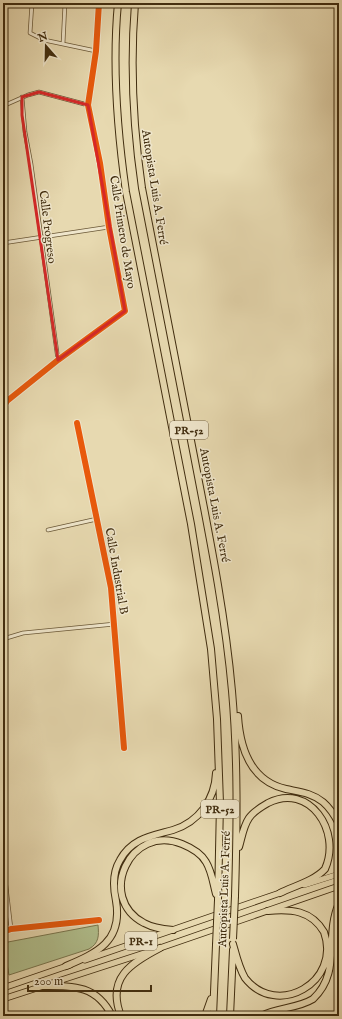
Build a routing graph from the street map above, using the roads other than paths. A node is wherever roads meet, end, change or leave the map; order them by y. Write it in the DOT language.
graph roads {
  1 [pos="32,3"];
  2 [pos="65,3"];
  3 [pos="99,3"];
  4 [pos="118,3"];
  5 [pos="135,3"];
  6 [pos="62,44"];
  7 [pos="96,51"];
  8 [pos="22,97"];
  9 [pos="88,105"];
  10 [pos="3,106"];
  11 [pos="109,227"];
  12 [pos="40,237"];
  13 [pos="3,243"];
  14 [pos="58,360"];
  15 [pos="3,407"];
  16 [pos="77,424"];
  17 [pos="97,520"];
  18 [pos="48,530"];
  19 [pos="115,624"];
  20 [pos="3,639"];
  21 [pos="232,688"];
  22 [pos="217,719"];
  23 [pos="124,748"];
  24 [pos="339,824"];
  25 [pos="236,858"];
  26 [pos="3,861"];
  27 [pos="339,874"];
  28 [pos="339,886"];
  29 [pos="280,893"];
  30 [pos="218,900"];
  31 [pos="339,903"];
  32 [pos="268,911"];
  33 [pos="98,920"];
  34 [pos="11,929"];
  35 [pos="173,930"];
  36 [pos="3,932"];
  37 [pos="233,941"];
  38 [pos="160,948"];
  39 [pos="66,966"];
  40 [pos="41,986"];
  41 [pos="3,988"];
  42 [pos="214,990"];
  43 [pos="3,999"];
  44 [pos="7,1016"];
  45 [pos="112,1016"];
  46 [pos="121,1016"];
  47 [pos="205,1016"];
  48 [pos="213,1016"];
  49 [pos="230,1016"];
  50 [pos="261,1016"];
  1 -- 6 [label="street"];
  2 -- 6 [label="street"];
  3 -- 7 [label="street, Calle Primero de Mayo"];
  4 -- 22 [label="highway, Autopista Luis A. Ferré / PR-52"];
  5 -- 21 [label="highway, Autopista Luis A. Ferré / PR-52"];
  6 -- 7 [label="street"];
  7 -- 9 [label="street, Calle Primero de Mayo"];
  8 -- 9 [label="street"];
  8 -- 10 [label="street"];
  8 -- 12 [label="street, Calle Progreso"];
  9 -- 11 [label="street, Calle Primero de Mayo"];
  11 -- 12 [label="street"];
  11 -- 14 [label="street, Calle Primero de Mayo"];
  12 -- 13 [label="street"];
  12 -- 14 [label="street, Calle Progreso"];
  14 -- 15 [label="street, Calle Primero de Mayo"];
  16 -- 17 [label="street, Calle Industrial B"];
  17 -- 18 [label="street"];
  17 -- 19 [label="street, Calle Industrial B"];
  19 -- 20 [label="street"];
  19 -- 23 [label="street, Calle Industrial B"];
  21 -- 24 [label="highway"];
  21 -- 25 [label="highway, Autopista Luis A. Ferré / PR-52"];
  22 -- 30 [label="highway, Autopista Luis A. Ferré / PR-52"];
  22 -- 39 [label="highway"];
  25 -- 29 [label="highway"];
  25 -- 37 [label="highway, Autopista Luis A. Ferré / PR-52, bridge"];
  26 -- 34 [label="street"];
  27 -- 29 [label="main road, PR-1"];
  28 -- 32 [label="highway, PR-1"];
  29 -- 35 [label="highway, PR-1"];
  30 -- 35 [label="highway"];
  30 -- 42 [label="highway, Autopista Luis A. Ferré / PR-52, bridge"];
  31 -- 50 [label="highway"];
  32 -- 37 [label="highway"];
  32 -- 38 [label="highway, PR-1"];
  33 -- 34 [label="street"];
  34 -- 36 [label="street"];
  35 -- 39 [label="highway, PR-1"];
  37 -- 49 [label="highway, Autopista Luis A. Ferré / PR-52"];
  38 -- 40 [label="highway, PR-1"];
  38 -- 46 [label="highway"];
  39 -- 41 [label="highway, PR-1"];
  40 -- 43 [label="highway, PR-1"];
  40 -- 45 [label="highway"];
  42 -- 47 [label="highway"];
  42 -- 48 [label="highway, Autopista Luis A. Ferré / PR-52"];
  43 -- 44 [label="street"];
}
